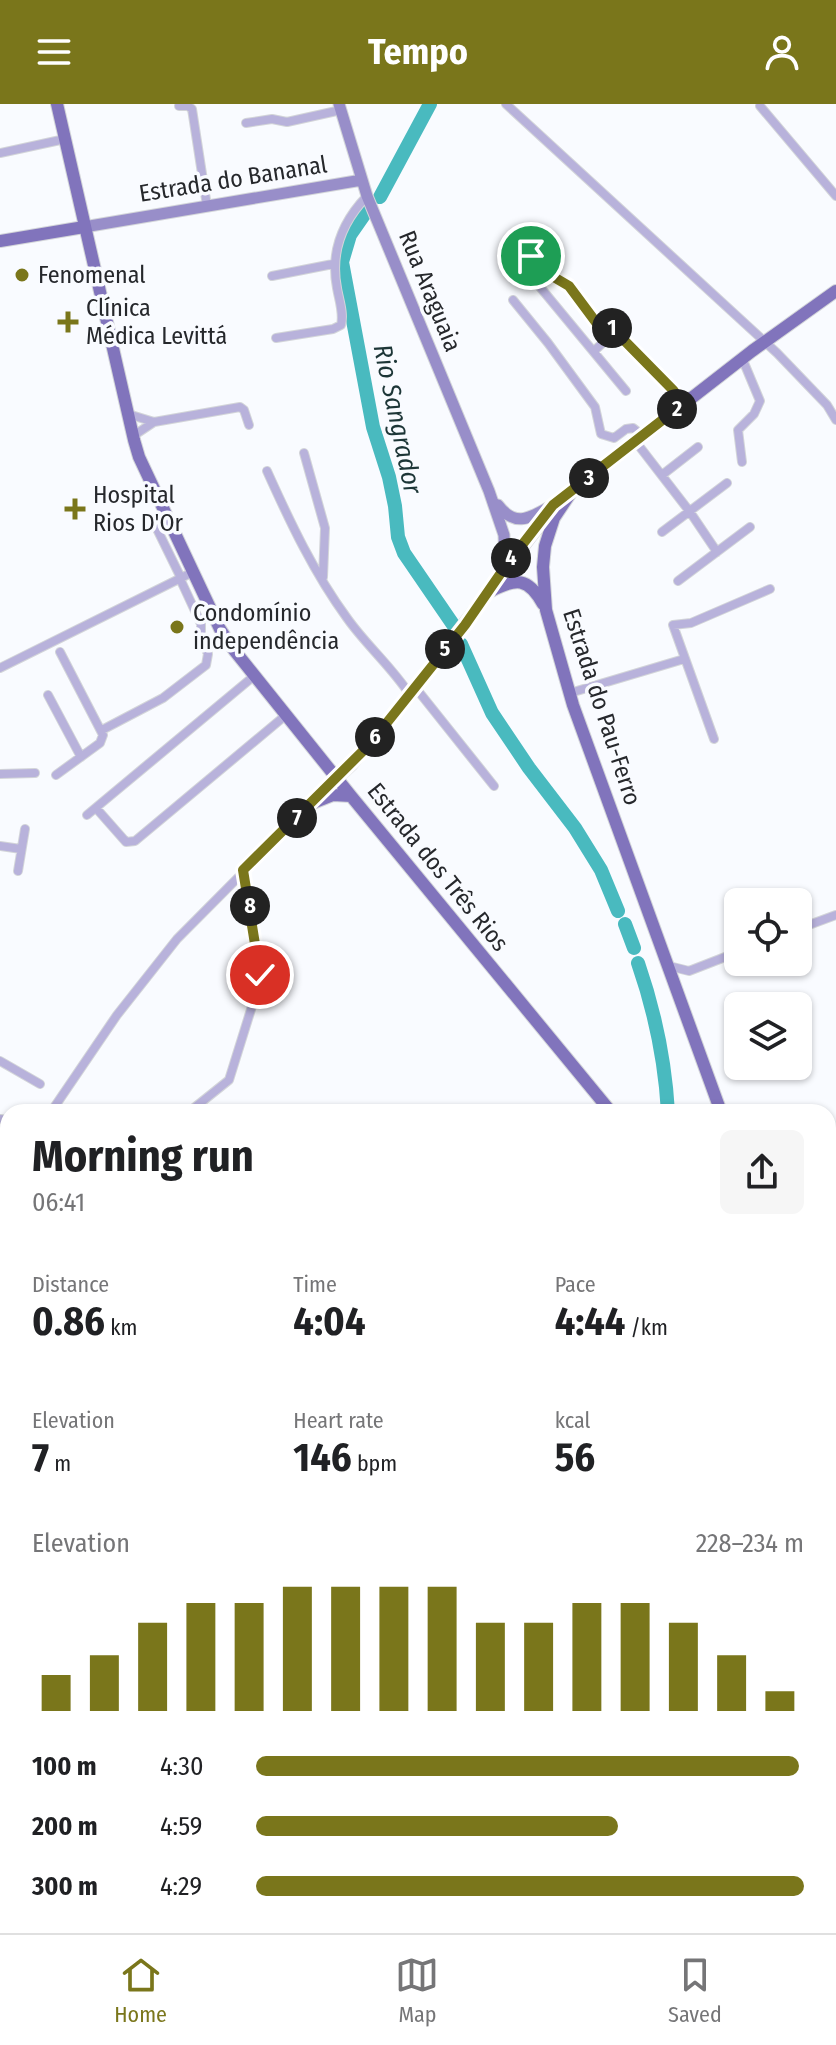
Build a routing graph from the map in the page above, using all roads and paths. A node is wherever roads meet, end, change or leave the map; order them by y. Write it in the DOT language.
graph roads {
  1 [pos="57,104"];
  2 [pos="506,104"];
  3 [pos="179,106"];
  4 [pos="760,106"];
  5 [pos="340,107"];
  6 [pos="246,123"];
  7 [pos="65,139"];
  8 [pos="0,153"];
  9 [pos="362,180"];
  10 [pos="367,196"];
  11 [pos="836,196"];
  12 [pos="207,206"];
  13 [pos="80,207"];
  14 [pos="112,222"];
  15 [pos="84,227"];
  16 [pos="0,241"];
  17 [pos="531,256"];
  18 [pos="333,264"];
  19 [pos="272,276"];
  20 [pos="535,281"];
  21 [pos="836,291"];
  22 [pos="513,300"];
  23 [pos="608,327"];
  24 [pos="276,338"];
  25 [pos="764,342"];
  26 [pos="595,350"];
  27 [pos="742,358"];
  28 [pos="626,391"];
  29 [pos="683,404"];
  30 [pos="128,414"];
  31 [pos="836,420"];
  32 [pos="154,422"];
  33 [pos="249,425"];
  34 [pos="133,436"];
  35 [pos="639,439"];
  36 [pos="698,447"];
  37 [pos="304,453"];
  38 [pos="742,462"];
  39 [pos="267,471"];
  40 [pos="662,475"];
  41 [pos="727,483"];
  42 [pos="489,491"];
  43 [pos="572,491"];
  44 [pos="553,505"];
  45 [pos="690,512"];
  46 [pos="750,527"];
  47 [pos="157,529"];
  48 [pos="662,532"];
  49 [pos="717,552"];
  50 [pos="505,567"];
  51 [pos="185,578"];
  52 [pos="323,578"];
  53 [pos="678,581"];
  54 [pos="770,589"];
  55 [pos="491,591"];
  56 [pos="546,610"];
  57 [pos="220,629"];
  58 [pos="203,641"];
  59 [pos="60,652"];
  60 [pos="684,659"];
  61 [pos="0,668"];
  62 [pos="254,676"];
  63 [pos="412,691"];
  64 [pos="570,693"];
  65 [pos="48,695"];
  66 [pos="286,715"];
  67 [pos="102,730"];
  68 [pos="714,739"];
  69 [pos="315,751"];
  70 [pos="81,757"];
  71 [pos="351,765"];
  72 [pos="35,773"];
  73 [pos="0,774"];
  74 [pos="56,775"];
  75 [pos="336,779"];
  76 [pos="494,786"];
  77 [pos="353,799"];
  78 [pos="313,803"];
  79 [pos="96,808"];
  80 [pos="87,815"];
  81 [pos="25,829"];
  82 [pos="0,846"];
  83 [pos="21,849"];
  84 [pos="243,870"];
  85 [pos="18,871"];
  86 [pos="836,915"];
  87 [pos="812,924"];
  88 [pos="724,957"];
  89 [pos="669,966"];
  90 [pos="689,971"];
  91 [pos="678,990"];
  92 [pos="0,1061"];
  93 [pos="40,1084"];
  94 [pos="56,1104"];
  95 [pos="199,1104"];
  96 [pos="604,1104"];
  97 [pos="718,1104"];
  1 -- 7 [label="main road, Estrada dos Três Rios"];
  2 -- 25 [label="street"];
  3 -- 12 [label="street"];
  4 -- 11 [label="street"];
  5 -- 6 [label="street"];
  5 -- 9 [label="street, Rua Araguaia"];
  7 -- 8 [label="street"];
  7 -- 13 [label="main road, Estrada dos Três Rios"];
  9 -- 10 [label="street, Rua Araguaia"];
  9 -- 12 [label="street, Estrada do Bananal"];
  10 -- 18 [label="street"];
  10 -- 42 [label="street, Rua Araguaia"];
  12 -- 14 [label="street, Estrada do Bananal"];
  13 -- 14 [label="street, Estrada do Bananal"];
  13 -- 15 [label="main road, Estrada dos Três Rios"];
  14 -- 15 [label="street, Estrada do Bananal"];
  15 -- 16 [label="main road, Estrada do Bananal"];
  15 -- 30 [label="main road, Estrada dos Três Rios"];
  17 -- 23 [label="street"];
  18 -- 19 [label="street"];
  18 -- 24 [label="street"];
  20 -- 26 [label="street"];
  21 -- 25 [label="main road, Estrada do Pau-Ferro"];
  22 -- 35 [label="street"];
  23 -- 26 [label="street"];
  23 -- 29 [label="street"];
  25 -- 27 [label="main road, Estrada do Pau-Ferro"];
  25 -- 31 [label="street"];
  26 -- 28 [label="street"];
  27 -- 29 [label="main road, Estrada do Pau-Ferro"];
  27 -- 38 [label="street"];
  29 -- 35 [label="main road, Estrada do Pau-Ferro"];
  30 -- 32 [label="street"];
  30 -- 34 [label="main road, Estrada dos Três Rios"];
  32 -- 33 [label="street"];
  32 -- 34 [label="street"];
  34 -- 51 [label="main road, Estrada dos Três Rios"];
  35 -- 40 [label="street"];
  35 -- 43 [label="main road, Estrada do Pau-Ferro"];
  36 -- 40 [label="street"];
  37 -- 52 [label="street"];
  39 -- 52 [label="street"];
  40 -- 45 [label="street"];
  41 -- 45 [label="street"];
  42 -- 44 [label="street, Rua Araguaia"];
  42 -- 50 [label="street, Rua Araguaia"];
  43 -- 44 [label="main road"];
  43 -- 56 [label="main road, Estrada do Pau-Ferro"];
  44 -- 50 [label="main road"];
  45 -- 48 [label="street"];
  45 -- 49 [label="street"];
  46 -- 49 [label="street"];
  47 -- 51 [label="street"];
  49 -- 53 [label="street"];
  50 -- 55 [label="main road"];
  51 -- 57 [label="main road, Estrada dos Três Rios"];
  51 -- 58 [label="street"];
  51 -- 61 [label="street"];
  52 -- 63 [label="street"];
  54 -- 60 [label="street"];
  55 -- 56 [label="main road"];
  55 -- 63 [label="main road"];
  56 -- 64 [label="main road, Estrada do Pau-Ferro"];
  57 -- 58 [label="street"];
  57 -- 62 [label="main road, Estrada dos Três Rios"];
  58 -- 67 [label="street"];
  59 -- 67 [label="street"];
  60 -- 64 [label="street"];
  60 -- 68 [label="street"];
  62 -- 66 [label="main road, Estrada dos Três Rios"];
  62 -- 79 [label="street"];
  63 -- 71 [label="main road"];
  63 -- 76 [label="street"];
  64 -- 89 [label="main road, Estrada do Pau-Ferro"];
  65 -- 70 [label="street"];
  66 -- 69 [label="main road, Estrada dos Três Rios"];
  66 -- 79 [label="street"];
  67 -- 70 [label="street"];
  69 -- 71 [label="main road"];
  69 -- 75 [label="main road, Estrada dos Três Rios"];
  70 -- 74 [label="street"];
  71 -- 75 [label="main road"];
  71 -- 77 [label="main road"];
  72 -- 73 [label="street"];
  75 -- 77 [label="main road, Estrada dos Três Rios"];
  75 -- 78 [label="street"];
  77 -- 78 [label="main road"];
  77 -- 96 [label="main road, Estrada dos Três Rios"];
  78 -- 84 [label="street"];
  79 -- 80 [label="street"];
  81 -- 83 [label="street"];
  82 -- 83 [label="street"];
  83 -- 85 [label="street"];
  84 -- 94 [label="street"];
  84 -- 95 [label="street"];
  86 -- 87 [label="street"];
  88 -- 90 [label="street"];
  89 -- 90 [label="street"];
  89 -- 91 [label="main road, Estrada do Pau-Ferro"];
  90 -- 91 [label="street"];
  91 -- 97 [label="main road, Estrada do Pau-Ferro"];
  92 -- 93 [label="street"];
}
